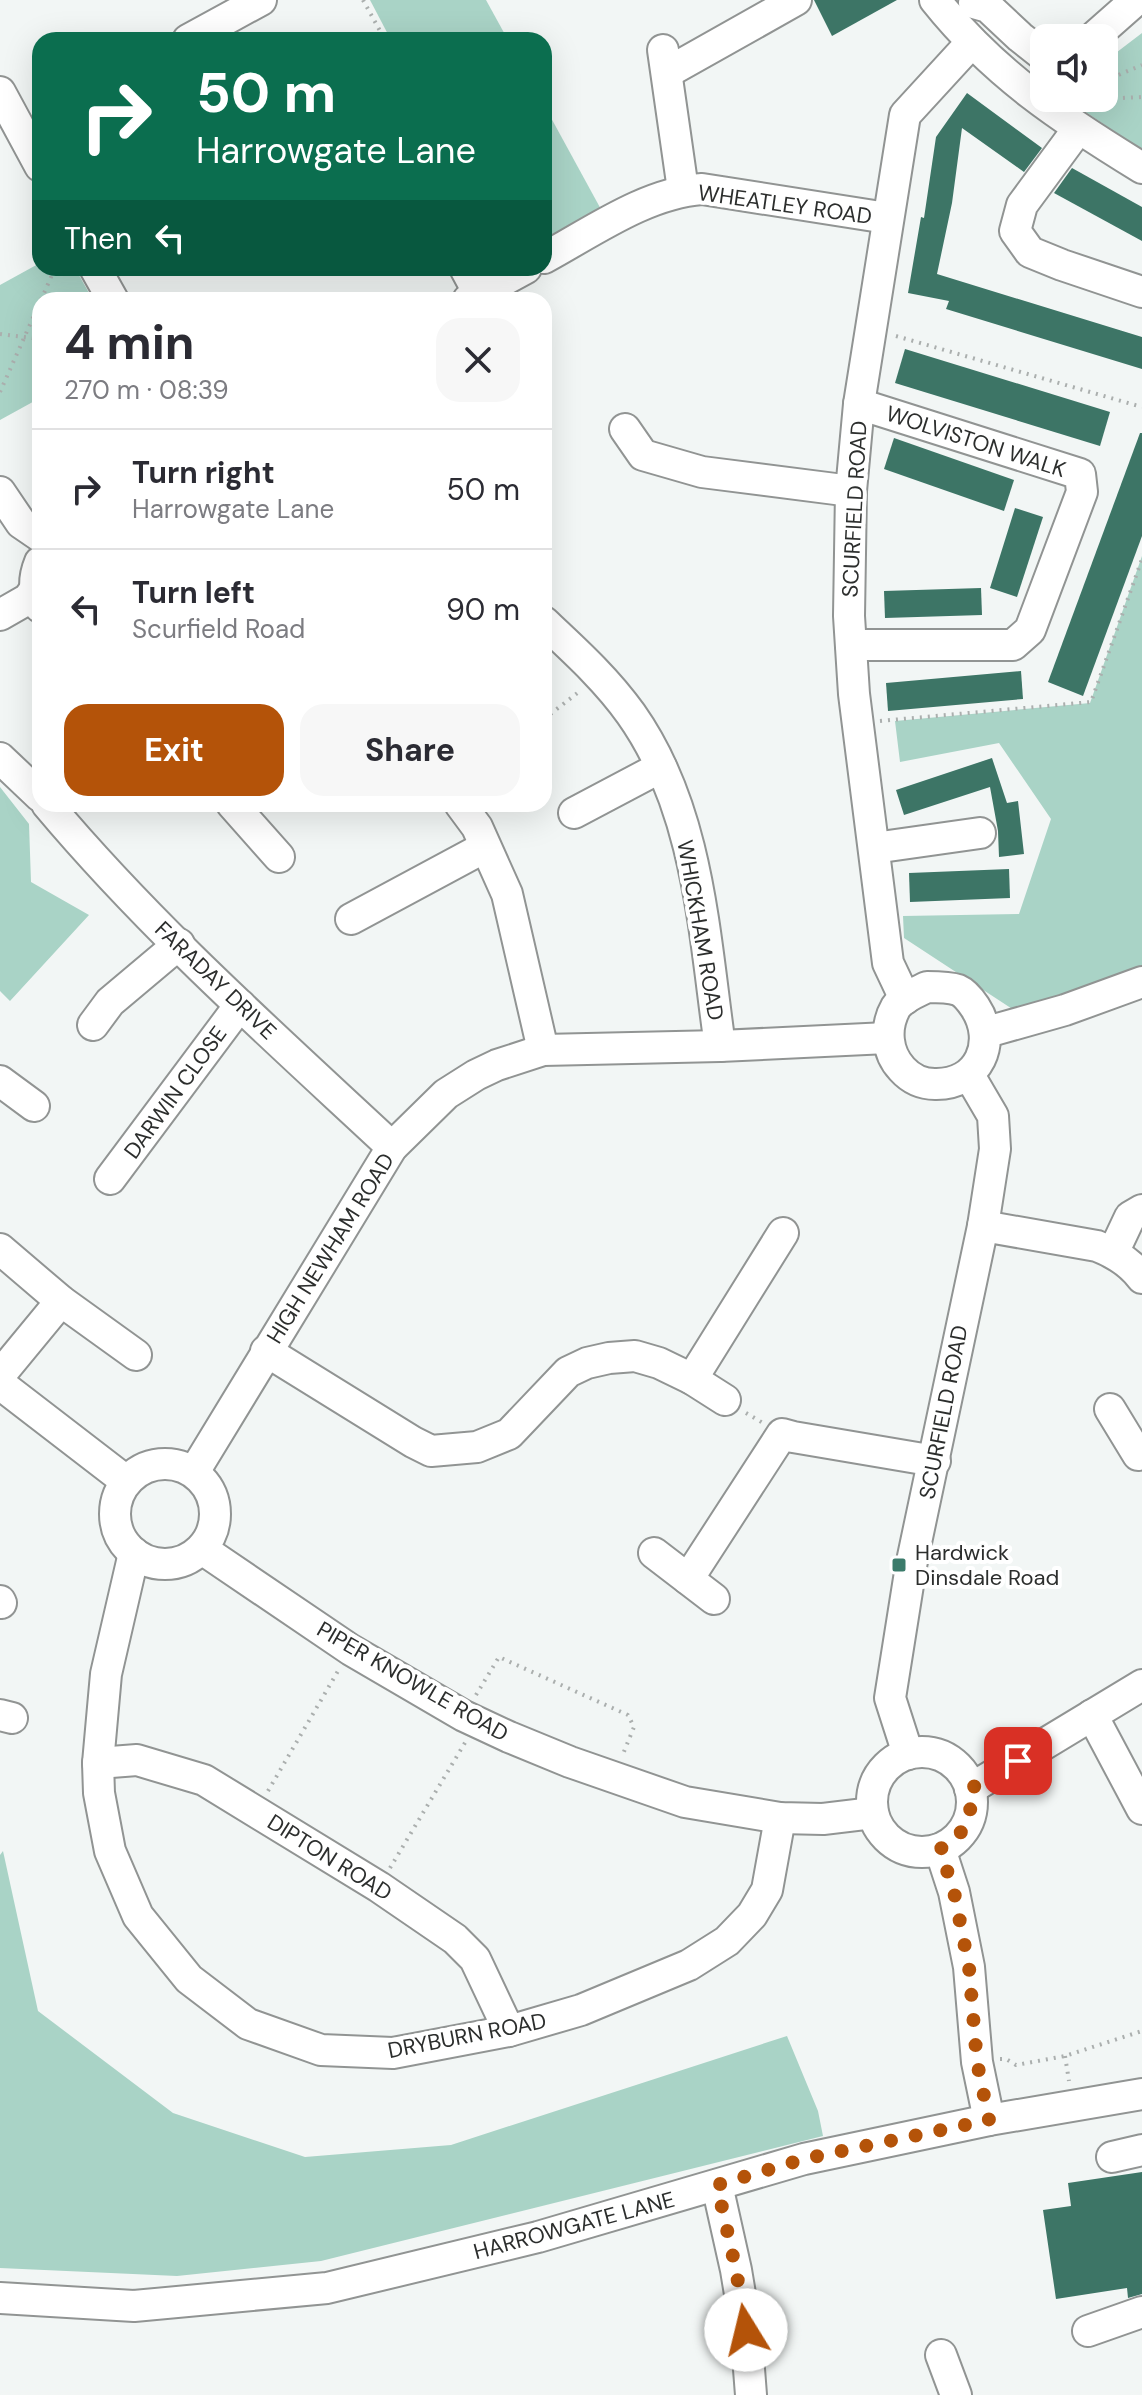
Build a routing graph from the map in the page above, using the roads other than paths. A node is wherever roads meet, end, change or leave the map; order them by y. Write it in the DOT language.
graph roads {
  1 [pos="261,0"];
  2 [pos="935,0"];
  3 [pos="1136,0"];
  4 [pos="795,6"];
  5 [pos="970,17"];
  6 [pos="1109,24"];
  7 [pos="203,32"];
  8 [pos="1030,45"];
  9 [pos="0,92"];
  10 [pos="1077,114"];
  11 [pos="31,126"];
  12 [pos="1142,168"];
  13 [pos="683,190"];
  14 [pos="887,218"];
  15 [pos="552,254"];
  16 [pos="503,276"];
  17 [pos="471,287"];
  18 [pos="1140,300"];
  19 [pos="859,404"];
  20 [pos="627,427"];
  21 [pos="851,491"];
  22 [pos="0,492"];
  23 [pos="32,531"];
  24 [pos="32,592"];
  25 [pos="0,615"];
  26 [pos="552,630"];
  27 [pos="851,645"];
  28 [pos="0,758"];
  29 [pos="661,767"];
  30 [pos="32,788"];
  31 [pos="54,812"];
  32 [pos="239,812"];
  33 [pos="466,812"];
  34 [pos="574,813"];
  35 [pos="979,832"];
  36 [pos="485,847"];
  37 [pos="874,848"];
  38 [pos="279,857"];
  39 [pos="351,919"];
  40 [pos="179,944"];
  41 [pos="1142,982"];
  42 [pos="905,999"];
  43 [pos="240,1005"];
  44 [pos="93,1025"];
  45 [pos="987,1032"];
  46 [pos="887,1038"];
  47 [pos="720,1046"];
  48 [pos="543,1050"];
  49 [pos="969,1075"];
  50 [pos="0,1081"];
  51 [pos="34,1106"];
  52 [pos="392,1147"];
  53 [pos="110,1179"];
  54 [pos="1142,1210"];
  55 [pos="983,1226"];
  56 [pos="783,1233"];
  57 [pos="0,1249"];
  58 [pos="1113,1253"];
  59 [pos="1142,1278"];
  60 [pos="61,1301"];
  61 [pos="266,1351"];
  62 [pos="136,1355"];
  63 [pos="0,1375"];
  64 [pos="692,1379"];
  65 [pos="0,1384"];
  66 [pos="725,1400"];
  67 [pos="935,1461"];
  68 [pos="194,1472"];
  69 [pos="126,1481"];
  70 [pos="202,1549"];
  71 [pos="134,1553"];
  72 [pos="654,1553"];
  73 [pos="688,1579"];
  74 [pos="714,1599"];
  75 [pos="1142,1685"];
  76 [pos="1092,1715"];
  77 [pos="908,1754"];
  78 [pos="98,1763"];
  79 [pos="970,1789"];
  80 [pos="1142,1809"];
  81 [pos="873,1813"];
  82 [pos="780,1818"];
  83 [pos="940,1849"];
  84 [pos="509,2031"];
  85 [pos="1142,2094"];
  86 [pos="989,2120"];
  87 [pos="1142,2150"];
  88 [pos="1112,2157"];
  89 [pos="717,2185"];
  90 [pos="0,2298"];
  91 [pos="1142,2312"];
  92 [pos="1088,2331"];
  93 [pos="941,2355"];
  94 [pos="751,2395"];
  95 [pos="956,2395"];
  1 -- 7 [label="street"];
  2 -- 5 [label="street"];
  3 -- 6 [label="street"];
  4 -- 13 [label="street, WHEATLEY ROAD"];
  5 -- 8 [label="street"];
  5 -- 10 [label="street"];
  5 -- 14 [label="street, SCURFIELD ROAD"];
  9 -- 11 [label="street"];
  10 -- 12 [label="street"];
  10 -- 18 [label="street"];
  13 -- 14 [label="street, WHEATLEY ROAD"];
  13 -- 15 [label="street, WHEATLEY ROAD"];
  14 -- 19 [label="street, SCURFIELD ROAD"];
  16 -- 17 [label="street"];
  19 -- 21 [label="street, SCURFIELD ROAD"];
  19 -- 27 [label="street, WOLVISTON WALK"];
  20 -- 21 [label="street"];
  21 -- 27 [label="street, SCURFIELD ROAD"];
  22 -- 23 [label="street"];
  24 -- 25 [label="street"];
  26 -- 29 [label="street, WHICKHAM ROAD"];
  27 -- 37 [label="street, SCURFIELD ROAD"];
  28 -- 30 [label="street"];
  29 -- 34 [label="street"];
  29 -- 47 [label="street, WHICKHAM ROAD"];
  31 -- 40 [label="street, FARADAY DRIVE"];
  32 -- 38 [label="street"];
  33 -- 36 [label="street"];
  35 -- 37 [label="street"];
  36 -- 39 [label="street"];
  36 -- 48 [label="street"];
  37 -- 42 [label="street, SCURFIELD ROAD"];
  40 -- 43 [label="street, FARADAY DRIVE"];
  40 -- 44 [label="street"];
  41 -- 45 [label="street"];
  42 -- 45 [label="street"];
  42 -- 46 [label="street"];
  43 -- 52 [label="street, FARADAY DRIVE"];
  43 -- 53 [label="street, DARWIN CLOSE"];
  45 -- 49 [label="street"];
  46 -- 47 [label="street, HIGH NEWHAM ROAD"];
  46 -- 49 [label="street"];
  47 -- 48 [label="street, HIGH NEWHAM ROAD"];
  48 -- 52 [label="street, HIGH NEWHAM ROAD"];
  49 -- 55 [label="street, SCURFIELD ROAD"];
  50 -- 51 [label="street"];
  52 -- 61 [label="street, HIGH NEWHAM ROAD"];
  54 -- 58 [label="street"];
  55 -- 58 [label="street"];
  55 -- 67 [label="street, SCURFIELD ROAD"];
  56 -- 64 [label="street"];
  57 -- 60 [label="street"];
  58 -- 59 [label="street"];
  60 -- 62 [label="street"];
  60 -- 63 [label="street"];
  61 -- 64 [label="street"];
  61 -- 68 [label="street, HIGH NEWHAM ROAD"];
  64 -- 66 [label="street"];
  65 -- 69 [label="street"];
  67 -- 73 [label="street"];
  67 -- 77 [label="street, SCURFIELD ROAD"];
  68 -- 69 [label="street"];
  68 -- 70 [label="street"];
  69 -- 71 [label="street"];
  70 -- 71 [label="street"];
  70 -- 82 [label="street, PIPER KNOWLE ROAD"];
  71 -- 78 [label="street, DRYBURN ROAD"];
  72 -- 73 [label="street"];
  73 -- 74 [label="street"];
  75 -- 76 [label="street"];
  76 -- 79 [label="street"];
  76 -- 80 [label="street"];
  77 -- 79 [label="street"];
  77 -- 81 [label="street"];
  78 -- 84 [label="street, DIPTON ROAD"];
  78 -- 84 [label="street, DRYBURN ROAD"];
  79 -- 83 [label="street"];
  81 -- 82 [label="street, PIPER KNOWLE ROAD"];
  81 -- 83 [label="street"];
  82 -- 84 [label="street, DRYBURN ROAD"];
  83 -- 86 [label="street"];
  85 -- 86 [label="street, HARROWGATE LANE"];
  86 -- 89 [label="street, HARROWGATE LANE"];
  87 -- 88 [label="street"];
  89 -- 90 [label="street, HARROWGATE LANE"];
  89 -- 94 [label="street"];
  91 -- 92 [label="street"];
  93 -- 95 [label="street"];
}
